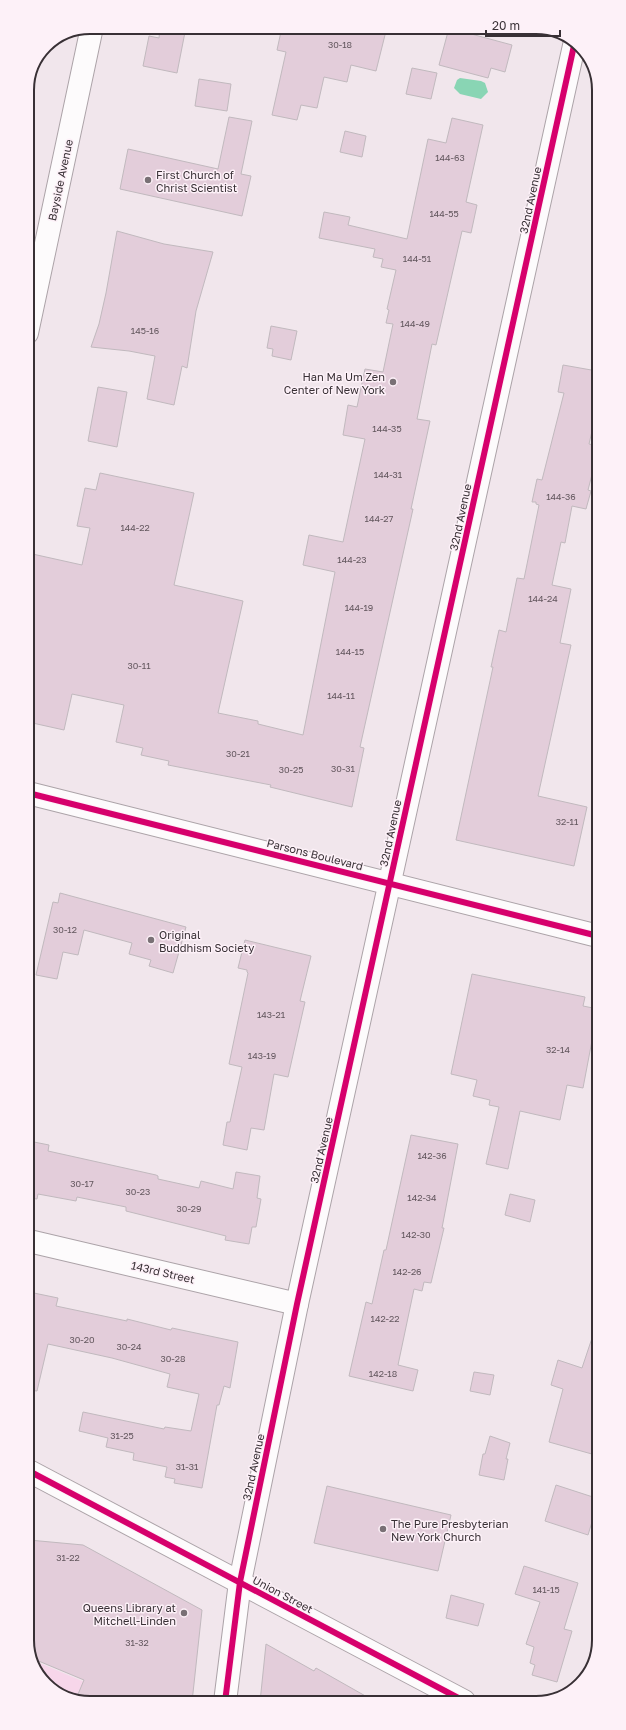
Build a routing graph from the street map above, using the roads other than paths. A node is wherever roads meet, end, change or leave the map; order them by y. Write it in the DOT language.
graph roads {
  1 [pos="91,34"];
  2 [pos="573,48"];
  3 [pos="34,305"];
  4 [pos="34,794"];
  5 [pos="389,883"];
  6 [pos="592,934"];
  7 [pos="34,1242"];
  8 [pos="297,1304"];
  9 [pos="34,1474"];
  10 [pos="240,1582"];
  11 [pos="226,1696"];
  12 [pos="455,1696"];
  1 -- 3 [label="street, Bayside Avenue"];
  2 -- 5 [label="street, 32nd Avenue"];
  4 -- 5 [label="street, Parsons Boulevard"];
  5 -- 6 [label="street, Parsons Boulevard"];
  5 -- 8 [label="street, 32nd Avenue"];
  7 -- 8 [label="street, 143rd Street"];
  8 -- 10 [label="street, 32nd Avenue"];
  9 -- 10 [label="street, Union Street"];
  10 -- 11 [label="street, 32nd Avenue"];
  10 -- 12 [label="street, Union Street"];
}
